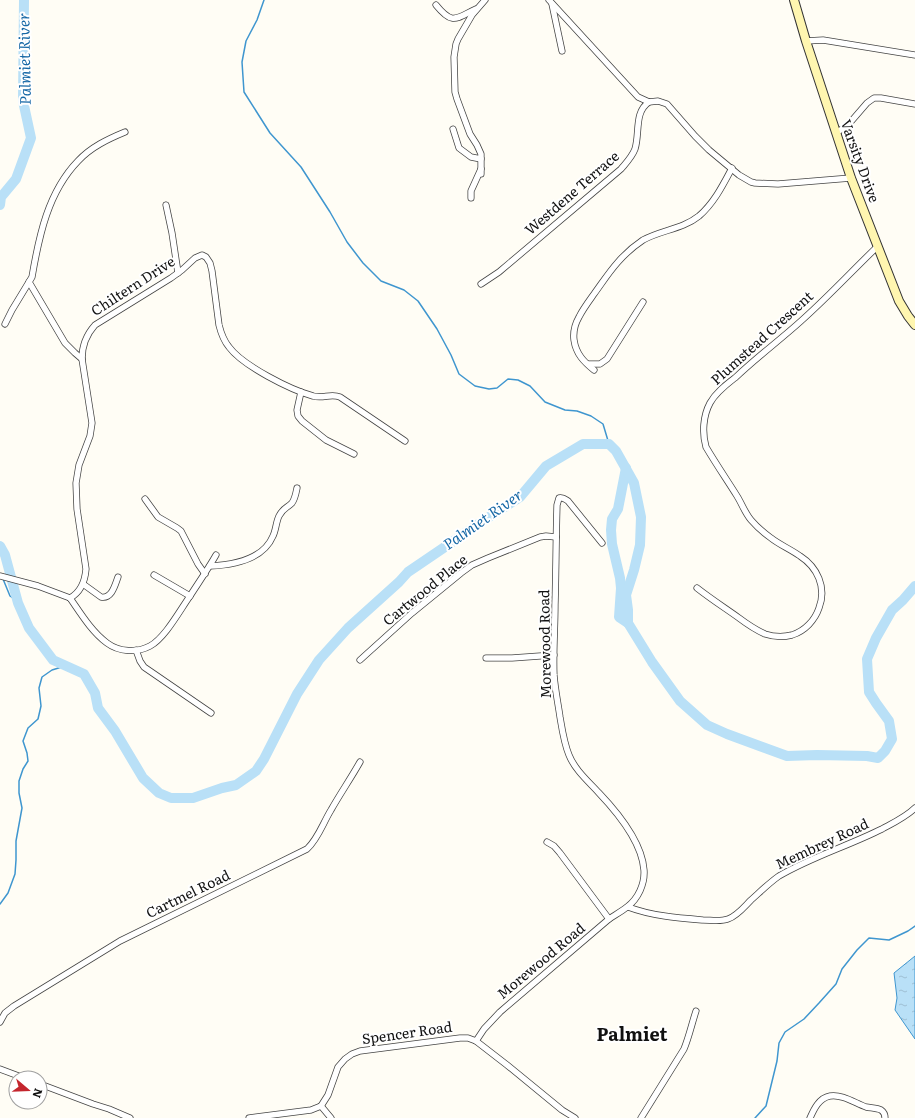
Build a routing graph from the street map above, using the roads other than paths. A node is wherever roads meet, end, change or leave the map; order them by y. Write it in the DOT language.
graph roads {
  1 [pos="485,0"];
  2 [pos="794,0"];
  3 [pos="551,2"];
  4 [pos="436,5"];
  5 [pos="476,9"];
  6 [pos="806,41"];
  7 [pos="562,51"];
  8 [pos="915,54"];
  9 [pos="649,102"];
  10 [pos="915,104"];
  11 [pos="453,129"];
  12 [pos="125,132"];
  13 [pos="836,133"];
  14 [pos="481,159"];
  15 [pos="732,168"];
  16 [pos="851,178"];
  17 [pos="471,198"];
  18 [pos="166,205"];
  19 [pos="878,246"];
  20 [pos="178,273"];
  21 [pos="29,282"];
  22 [pos="481,284"];
  23 [pos="643,302"];
  24 [pos="6,324"];
  25 [pos="915,325"];
  26 [pos="82,358"];
  27 [pos="588,364"];
  28 [pos="594,370"];
  29 [pos="301,392"];
  30 [pos="405,441"];
  31 [pos="354,454"];
  32 [pos="297,488"];
  33 [pos="145,499"];
  34 [pos="556,537"];
  35 [pos="602,543"];
  36 [pos="216,555"];
  37 [pos="210,566"];
  38 [pos="205,574"];
  39 [pos="154,575"];
  40 [pos="0,576"];
  41 [pos="118,577"];
  42 [pos="83,584"];
  43 [pos="697,588"];
  44 [pos="190,596"];
  45 [pos="70,598"];
  46 [pos="136,650"];
  47 [pos="554,655"];
  48 [pos="486,658"];
  49 [pos="360,660"];
  50 [pos="211,713"];
  51 [pos="360,762"];
  52 [pos="915,808"];
  53 [pos="548,842"];
  54 [pos="628,907"];
  55 [pos="610,919"];
  56 [pos="696,1011"];
  57 [pos="0,1022"];
  58 [pos="476,1041"];
  59 [pos="48,1087"];
  60 [pos="321,1106"];
  61 [pos="275,1116"];
  62 [pos="130,1118"];
  63 [pos="249,1118"];
  64 [pos="331,1118"];
  65 [pos="575,1118"];
  66 [pos="641,1118"];
  67 [pos="810,1118"];
  68 [pos="885,1118"];
  1 -- 5 [label="street"];
  2 -- 6 [label="street, Varsity Drive"];
  3 -- 7 [label="street"];
  3 -- 9 [label="street"];
  4 -- 5 [label="street"];
  5 -- 14 [label="street"];
  6 -- 8 [label="street"];
  6 -- 13 [label="street, Varsity Drive"];
  9 -- 15 [label="street"];
  9 -- 22 [label="street, Westdene Terrace"];
  10 -- 13 [label="street"];
  11 -- 14 [label="street"];
  12 -- 21 [label="street"];
  13 -- 16 [label="street, Varsity Drive"];
  14 -- 17 [label="street"];
  15 -- 16 [label="street"];
  15 -- 27 [label="street"];
  16 -- 19 [label="street, Varsity Drive"];
  18 -- 20 [label="street"];
  19 -- 25 [label="street, Varsity Drive"];
  19 -- 43 [label="street, Plumstead Crescent"];
  20 -- 26 [label="street, Chiltern Drive"];
  20 -- 29 [label="street, Chiltern Drive"];
  21 -- 24 [label="street"];
  21 -- 26 [label="street"];
  23 -- 27 [label="street"];
  26 -- 42 [label="street, Chiltern Drive"];
  27 -- 28 [label="street"];
  29 -- 30 [label="street, Chiltern Drive"];
  29 -- 31 [label="street"];
  32 -- 37 [label="street"];
  33 -- 38 [label="street"];
  34 -- 35 [label="street, Morewood Road"];
  34 -- 47 [label="street, Morewood Road"];
  34 -- 49 [label="street, Cartwood Place"];
  36 -- 37 [label="street"];
  37 -- 38 [label="street"];
  38 -- 44 [label="street"];
  39 -- 44 [label="street"];
  40 -- 45 [label="street"];
  41 -- 42 [label="street"];
  42 -- 45 [label="street"];
  44 -- 46 [label="street"];
  45 -- 46 [label="street"];
  46 -- 50 [label="street"];
  47 -- 48 [label="street"];
  47 -- 54 [label="street, Morewood Road"];
  51 -- 57 [label="street, Cartmel Road"];
  52 -- 54 [label="street, Membrey Road"];
  53 -- 55 [label="street"];
  54 -- 55 [label="street, Morewood Road"];
  55 -- 58 [label="street, Morewood Road"];
  56 -- 66 [label="street"];
  58 -- 60 [label="street, Spencer Road"];
  58 -- 65 [label="street, Spencer Road"];
  59 -- 62 [label="street"];
  60 -- 61 [label="street"];
  60 -- 64 [label="street"];
  61 -- 63 [label="street"];
  67 -- 68 [label="street"];
}
